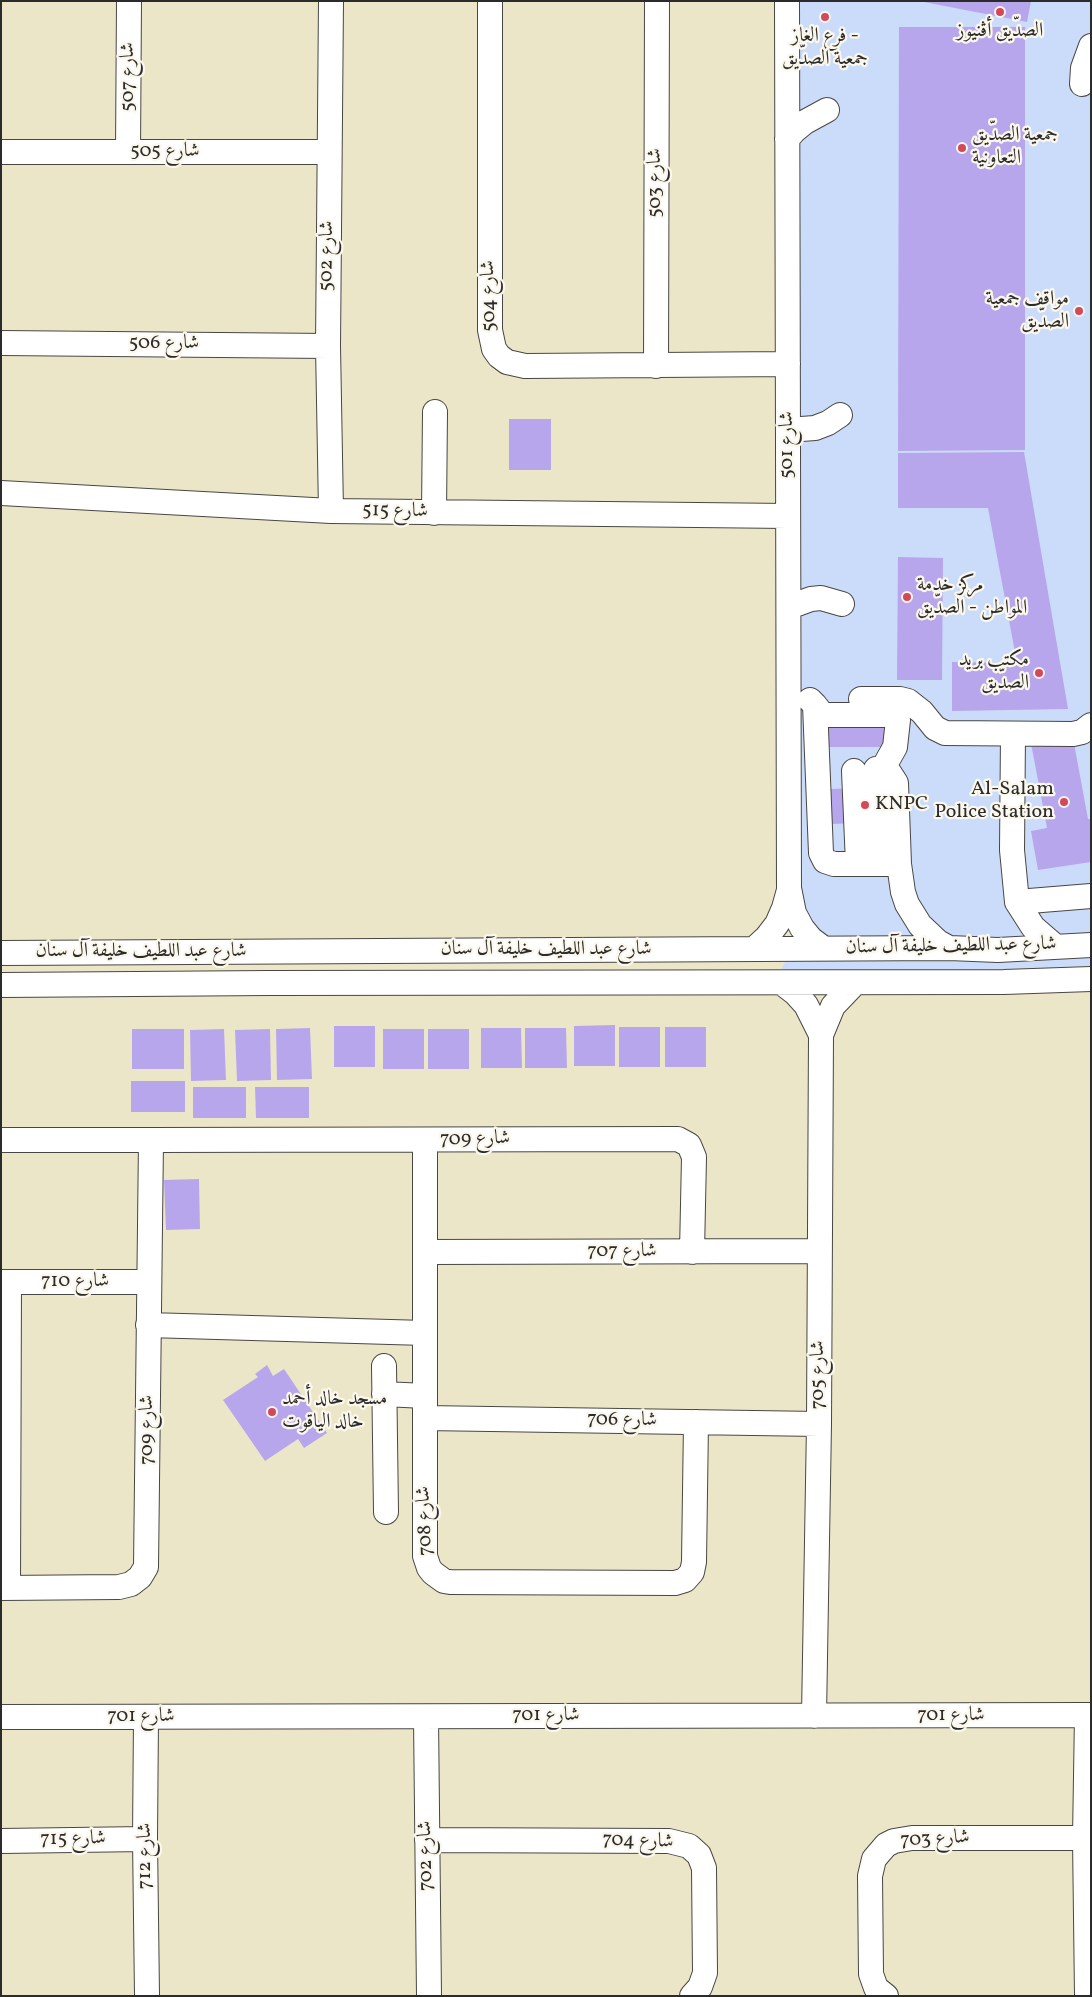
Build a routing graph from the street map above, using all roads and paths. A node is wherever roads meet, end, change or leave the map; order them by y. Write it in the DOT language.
graph roads {
  1 [pos="129,1"];
  2 [pos="331,1"];
  3 [pos="490,1"];
  4 [pos="657,1"];
  5 [pos="787,1"];
  6 [pos="1091,46"];
  7 [pos="787,82"];
  8 [pos="1082,84"];
  9 [pos="787,139"];
  10 [pos="1,152"];
  11 [pos="128,152"];
  12 [pos="329,152"];
  13 [pos="1,343"];
  14 [pos="328,346"];
  15 [pos="788,364"];
  16 [pos="656,366"];
  17 [pos="435,412"];
  18 [pos="840,415"];
  19 [pos="788,430"];
  20 [pos="1,493"];
  21 [pos="331,511"];
  22 [pos="434,513"];
  23 [pos="788,516"];
  24 [pos="842,604"];
  25 [pos="789,607"];
  26 [pos="804,695"];
  27 [pos="1091,725"];
  28 [pos="1012,734"];
  29 [pos="865,770"];
  30 [pos="879,864"];
  31 [pos="789,888"];
  32 [pos="1091,896"];
  33 [pos="1017,902"];
  34 [pos="1091,944"];
  35 [pos="1056,946"];
  36 [pos="823,948"];
  37 [pos="949,948"];
  38 [pos="754,949"];
  39 [pos="425,951"];
  40 [pos="1,953"];
  41 [pos="1091,979"];
  42 [pos="270,983"];
  43 [pos="435,983"];
  44 [pos="782,983"];
  45 [pos="855,983"];
  46 [pos="1,985"];
  47 [pos="821,1035"];
  48 [pos="1,1140"];
  49 [pos="151,1140"];
  50 [pos="425,1140"];
  51 [pos="819,1251"];
  52 [pos="426,1252"];
  53 [pos="692,1252"];
  54 [pos="5,1282"];
  55 [pos="148,1282"];
  56 [pos="148,1325"];
  57 [pos="425,1333"];
  58 [pos="384,1366"];
  59 [pos="384,1394"];
  60 [pos="425,1407"];
  61 [pos="696,1422"];
  62 [pos="819,1424"];
  63 [pos="386,1512"];
  64 [pos="5,1587"];
  65 [pos="1089,1715"];
  66 [pos="814,1716"];
  67 [pos="1,1717"];
  68 [pos="146,1717"];
  69 [pos="426,1717"];
  70 [pos="1085,1838"];
  71 [pos="145,1839"];
  72 [pos="427,1840"];
  73 [pos="1,1841"];
  74 [pos="147,1996"];
  75 [pos="429,1996"];
  76 [pos="692,1996"];
  77 [pos="886,1996"];
  78 [pos="1087,1996"];
  1 -- 11 [label="street, شارع 507"];
  2 -- 12 [label="street, شارع 502"];
  3 -- 16 [label="street, شارع 504"];
  4 -- 16 [label="street, شارع 503"];
  5 -- 7 [label="street, شارع 501"];
  6 -- 8 [label="street"];
  7 -- 9 [label="street, شارع 501"];
  7 -- 9 [label="street"];
  9 -- 15 [label="street, شارع 501"];
  10 -- 11 [label="street, شارع 505"];
  11 -- 12 [label="street, شارع 505"];
  12 -- 14 [label="street, شارع 502"];
  13 -- 14 [label="street, شارع 506"];
  14 -- 21 [label="street, شارع 502"];
  15 -- 16 [label="street, شارع 504"];
  15 -- 19 [label="street, شارع 501"];
  17 -- 22 [label="street"];
  18 -- 19 [label="street"];
  19 -- 23 [label="street, شارع 501"];
  20 -- 21 [label="street, شارع 515"];
  21 -- 22 [label="street, شارع 515"];
  22 -- 23 [label="street, شارع 515"];
  23 -- 25 [label="street, شارع 501"];
  24 -- 25 [label="street"];
  25 -- 26 [label="street, شارع 501"];
  26 -- 28 [label="street"];
  26 -- 30 [label="street"];
  26 -- 30 [label="street"];
  26 -- 31 [label="street, شارع 501"];
  27 -- 28 [label="street"];
  28 -- 33 [label="street"];
  29 -- 30 [label="street"];
  30 -- 37 [label="street"];
  31 -- 36 [label="street, شارع 501"];
  31 -- 38 [label="street, شارع 501"];
  32 -- 33 [label="street"];
  33 -- 35 [label="street"];
  34 -- 35 [label="street, شارع عبد اللطيف خليفة آل سنان"];
  35 -- 37 [label="street, شارع عبد اللطيف خليفة آل سنان"];
  36 -- 37 [label="street, شارع عبد اللطيف خليفة آل سنان"];
  36 -- 38 [label="street, شارع عبد اللطيف خليفة آل سنان"];
  38 -- 39 [label="street, شارع عبد اللطيف خليفة آل سنان"];
  39 -- 40 [label="street, شارع عبد اللطيف خليفة آل سنان"];
  39 -- 42 [label="street"];
  39 -- 43 [label="street"];
  41 -- 45 [label="street, شارع عبد اللطيف خليفة آل سنان"];
  42 -- 43 [label="street, شارع عبد اللطيف خليفة آل سنان"];
  42 -- 46 [label="street, شارع عبد اللطيف خليفة آل سنان"];
  43 -- 44 [label="street, شارع عبد اللطيف خليفة آل سنان"];
  44 -- 45 [label="street, شارع عبد اللطيف خليفة آل سنان"];
  44 -- 47 [label="street, شارع 705"];
  45 -- 47 [label="street, شارع 705"];
  47 -- 51 [label="street, شارع 705"];
  48 -- 49 [label="street, شارع 709"];
  49 -- 50 [label="street, شارع 709"];
  49 -- 55 [label="street, شارع 709"];
  50 -- 52 [label="street, شارع 708"];
  50 -- 53 [label="street, شارع 709"];
  51 -- 53 [label="street, شارع 707"];
  51 -- 62 [label="street, شارع 705"];
  52 -- 53 [label="street, شارع 707"];
  52 -- 57 [label="street, شارع 708"];
  54 -- 55 [label="street, شارع 710"];
  54 -- 64 [label="street"];
  55 -- 56 [label="street, شارع 709"];
  56 -- 57 [label="street"];
  56 -- 64 [label="street, شارع 709"];
  57 -- 60 [label="street, شارع 708"];
  58 -- 59 [label="street"];
  59 -- 60 [label="street, شارع 706"];
  59 -- 63 [label="street"];
  60 -- 61 [label="street, شارع 706"];
  60 -- 61 [label="street, شارع 708"];
  61 -- 62 [label="street, شارع 706"];
  62 -- 66 [label="street, شارع 705"];
  65 -- 66 [label="street, شارع 701"];
  65 -- 70 [label="street"];
  66 -- 69 [label="street, شارع 701"];
  67 -- 68 [label="street, شارع 701"];
  68 -- 69 [label="street, شارع 701"];
  68 -- 71 [label="street, شارع 712"];
  69 -- 72 [label="street, شارع 702"];
  70 -- 77 [label="street, شارع 703"];
  70 -- 78 [label="street"];
  71 -- 73 [label="street, شارع 715"];
  71 -- 74 [label="street, شارع 712"];
  72 -- 75 [label="street, شارع 702"];
  72 -- 76 [label="street, شارع 704"];
}
